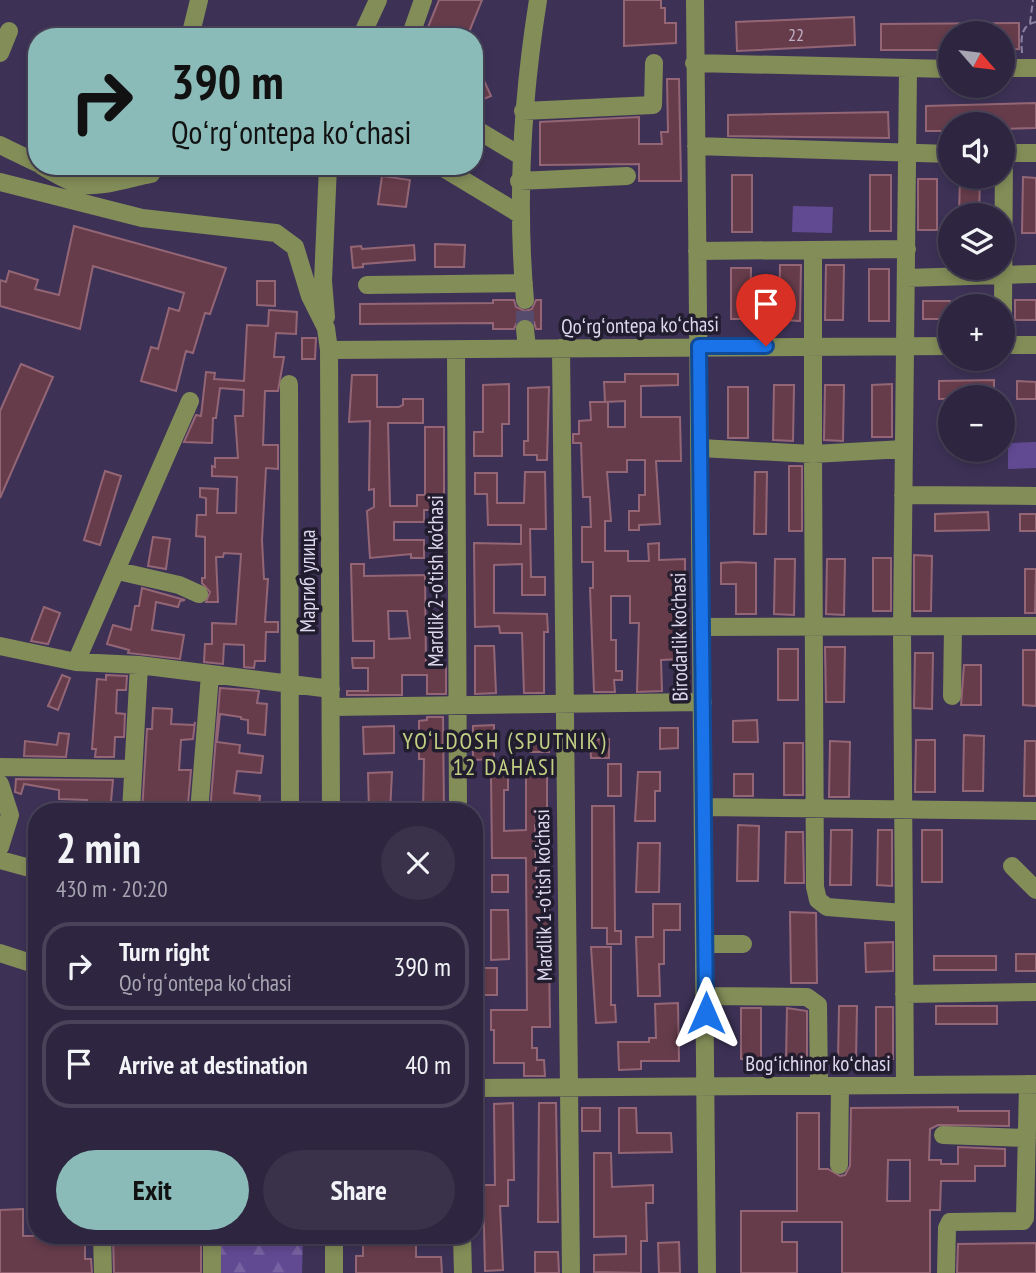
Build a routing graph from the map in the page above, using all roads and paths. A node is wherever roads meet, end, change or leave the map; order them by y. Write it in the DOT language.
graph roads {
  1 [pos="199,0"];
  2 [pos="378,0"];
  3 [pos="423,0"];
  4 [pos="538,0"];
  5 [pos="695,0"];
  6 [pos="1033,0"];
  7 [pos="1036,22"];
  8 [pos="1030,23"];
  9 [pos="192,28"];
  10 [pos="365,28"];
  11 [pos="413,28"];
  12 [pos="9,31"];
  13 [pos="0,53"];
  14 [pos="654,63"];
  15 [pos="694,63"];
  16 [pos="1029,68"];
  17 [pos="908,69"];
  18 [pos="938,69"];
  19 [pos="523,111"];
  20 [pos="483,133"];
  21 [pos="0,145"];
  22 [pos="696,146"];
  23 [pos="1015,153"];
  24 [pos="1036,153"];
  25 [pos="938,154"];
  26 [pos="908,155"];
  27 [pos="520,156"];
  28 [pos="28,159"];
  29 [pos="60,175"];
  30 [pos="143,175"];
  31 [pos="328,175"];
  32 [pos="455,175"];
  33 [pos="627,176"];
  34 [pos="519,181"];
  35 [pos="0,182"];
  36 [pos="521,215"];
  37 [pos="907,249"];
  38 [pos="813,250"];
  39 [pos="697,251"];
  40 [pos="1036,274"];
  41 [pos="1015,275"];
  42 [pos="938,277"];
  43 [pos="906,278"];
  44 [pos="366,285"];
  45 [pos="326,328"];
  46 [pos="525,329"];
  47 [pos="1015,345"];
  48 [pos="1036,345"];
  49 [pos="699,346"];
  50 [pos="938,346"];
  51 [pos="812,347"];
  52 [pos="905,347"];
  53 [pos="527,348"];
  54 [pos="561,348"];
  55 [pos="329,350"];
  56 [pos="456,351"];
  57 [pos="289,384"];
  58 [pos="190,401"];
  59 [pos="700,448"];
  60 [pos="904,449"];
  61 [pos="813,454"];
  62 [pos="903,495"];
  63 [pos="1036,496"];
  64 [pos="118,571"];
  65 [pos="199,594"];
  66 [pos="1036,626"];
  67 [pos="701,627"];
  68 [pos="953,627"];
  69 [pos="811,628"];
  70 [pos="902,628"];
  71 [pos="0,646"];
  72 [pos="76,662"];
  73 [pos="139,665"];
  74 [pos="210,675"];
  75 [pos="288,684"];
  76 [pos="952,696"];
  77 [pos="331,698"];
  78 [pos="703,702"];
  79 [pos="564,706"];
  80 [pos="458,708"];
  81 [pos="0,767"];
  82 [pos="133,769"];
  83 [pos="0,784"];
  84 [pos="131,803"];
  85 [pos="200,803"];
  86 [pos="290,803"];
  87 [pos="331,803"];
  88 [pos="458,803"];
  89 [pos="705,807"];
  90 [pos="902,811"];
  91 [pos="1036,811"];
  92 [pos="0,847"];
  93 [pos="0,860"];
  94 [pos="1012,866"];
  95 [pos="28,868"];
  96 [pos="1036,890"];
  97 [pos="903,913"];
  98 [pos="705,944"];
  99 [pos="743,944"];
  100 [pos="0,953"];
  101 [pos="28,962"];
  102 [pos="1036,992"];
  103 [pos="904,994"];
  104 [pos="705,996"];
  105 [pos="1032,1084"];
  106 [pos="905,1085"];
  107 [pos="819,1086"];
  108 [pos="840,1086"];
  109 [pos="706,1087"];
  110 [pos="483,1088"];
  111 [pos="568,1088"];
  112 [pos="943,1135"];
  113 [pos="1027,1138"];
  114 [pos="839,1165"];
  115 [pos="102,1244"];
  116 [pos="212,1244"];
  117 [pos="334,1244"];
  118 [pos="462,1244"];
  119 [pos="103,1273"];
  120 [pos="212,1273"];
  121 [pos="334,1273"];
  122 [pos="463,1273"];
  123 [pos="571,1273"];
  124 [pos="707,1273"];
  125 [pos="946,1273"];
  1 -- 9 [label="street"];
  2 -- 10 [label="street"];
  3 -- 11 [label="street"];
  4 -- 19 [label="street"];
  5 -- 15 [label="street, Birodarlik ko'chasi"];
  6 -- 8 [label="path"];
  7 -- 8 [label="path"];
  8 -- 16 [label="path"];
  12 -- 13 [label="street"];
  14 -- 19 [label="street"];
  15 -- 17 [label="street"];
  15 -- 22 [label="street, Birodarlik ko'chasi"];
  17 -- 18 [label="street"];
  17 -- 26 [label="street"];
  19 -- 27 [label="street"];
  20 -- 27 [label="street"];
  21 -- 28 [label="street"];
  22 -- 26 [label="street"];
  22 -- 39 [label="street, Birodarlik ko'chasi"];
  23 -- 24 [label="street"];
  25 -- 26 [label="street"];
  26 -- 37 [label="street"];
  27 -- 34 [label="street"];
  29 -- 30 [label="street"];
  31 -- 45 [label="street"];
  32 -- 36 [label="street"];
  33 -- 34 [label="street"];
  34 -- 36 [label="street"];
  35 -- 45 [label="street"];
  36 -- 44 [label="street"];
  37 -- 38 [label="street"];
  37 -- 43 [label="street"];
  38 -- 39 [label="street"];
  38 -- 51 [label="street"];
  39 -- 49 [label="street, Birodarlik ko'chasi"];
  40 -- 41 [label="street"];
  42 -- 43 [label="street"];
  43 -- 52 [label="street"];
  45 -- 55 [label="street, Маргиб улица"];
  46 -- 53 [label="street"];
  47 -- 48 [label="street"];
  49 -- 51 [label="street, Qoʻrgʻontepa koʻchasi"];
  49 -- 54 [label="street, Qoʻrgʻontepa koʻchasi"];
  49 -- 59 [label="street, Birodarlik ko'chasi"];
  50 -- 52 [label="street, Qoʻrgʻontepa koʻchasi"];
  51 -- 52 [label="street, Qoʻrgʻontepa koʻchasi"];
  51 -- 61 [label="street"];
  52 -- 60 [label="street"];
  53 -- 54 [label="street, Qoʻrgʻontepa koʻchasi"];
  53 -- 56 [label="street, Qoʻrgʻontepa koʻchasi"];
  54 -- 79 [label="street, Mardlik 1-o'tish ko'chasi"];
  55 -- 56 [label="street, Qoʻrgʻontepa koʻchasi"];
  55 -- 77 [label="street, Маргиб улица"];
  56 -- 80 [label="street, Mardlik 2-o'tish ko'chasi"];
  57 -- 75 [label="street"];
  58 -- 64 [label="street"];
  59 -- 61 [label="street"];
  59 -- 67 [label="street, Birodarlik ko'chasi"];
  60 -- 61 [label="street"];
  60 -- 62 [label="street"];
  61 -- 69 [label="street"];
  62 -- 63 [label="street"];
  62 -- 70 [label="street"];
  64 -- 65 [label="street"];
  64 -- 72 [label="street"];
  66 -- 68 [label="street"];
  67 -- 69 [label="street"];
  67 -- 78 [label="street, Birodarlik ko'chasi"];
  68 -- 70 [label="street"];
  68 -- 76 [label="street"];
  69 -- 70 [label="street"];
  69 -- 97 [label="street"];
  70 -- 90 [label="street"];
  71 -- 72 [label="street"];
  72 -- 73 [label="street"];
  73 -- 74 [label="street"];
  73 -- 82 [label="street"];
  74 -- 75 [label="street"];
  74 -- 85 [label="street"];
  75 -- 77 [label="street"];
  75 -- 86 [label="street"];
  77 -- 80 [label="street"];
  77 -- 87 [label="street, Маргиб улица"];
  78 -- 79 [label="street"];
  78 -- 89 [label="street, Birodarlik ko'chasi"];
  79 -- 80 [label="street"];
  79 -- 111 [label="street, Mardlik 1-o'tish ko'chasi"];
  80 -- 88 [label="street, Mardlik 2-o'tish ko'chasi"];
  81 -- 82 [label="street"];
  82 -- 84 [label="street"];
  83 -- 92 [label="street"];
  89 -- 90 [label="street"];
  89 -- 98 [label="street, Birodarlik ko'chasi"];
  90 -- 91 [label="street"];
  90 -- 97 [label="street"];
  93 -- 95 [label="street"];
  94 -- 96 [label="street"];
  97 -- 103 [label="street"];
  98 -- 99 [label="street"];
  98 -- 104 [label="street, Birodarlik ko'chasi"];
  100 -- 101 [label="street"];
  102 -- 103 [label="street"];
  103 -- 106 [label="street"];
  104 -- 107 [label="street"];
  104 -- 109 [label="street, Birodarlik ko'chasi"];
  105 -- 106 [label="street, Bogʻichinor koʻchasi"];
  105 -- 113 [label="street"];
  106 -- 108 [label="street, Bogʻichinor koʻchasi"];
  107 -- 108 [label="street, Bogʻichinor koʻchasi"];
  107 -- 109 [label="street, Bogʻichinor koʻchasi"];
  108 -- 114 [label="street"];
  109 -- 111 [label="street, Bogʻichinor koʻchasi"];
  109 -- 124 [label="street, Birodarlik ko'chasi"];
  110 -- 111 [label="street, Bogʻichinor koʻchasi"];
  111 -- 123 [label="street, Mardlik 1-o'tish ko'chasi"];
  112 -- 113 [label="street"];
  113 -- 125 [label="street"];
  115 -- 119 [label="street"];
  116 -- 120 [label="street"];
  117 -- 121 [label="street"];
  118 -- 122 [label="street"];
}
